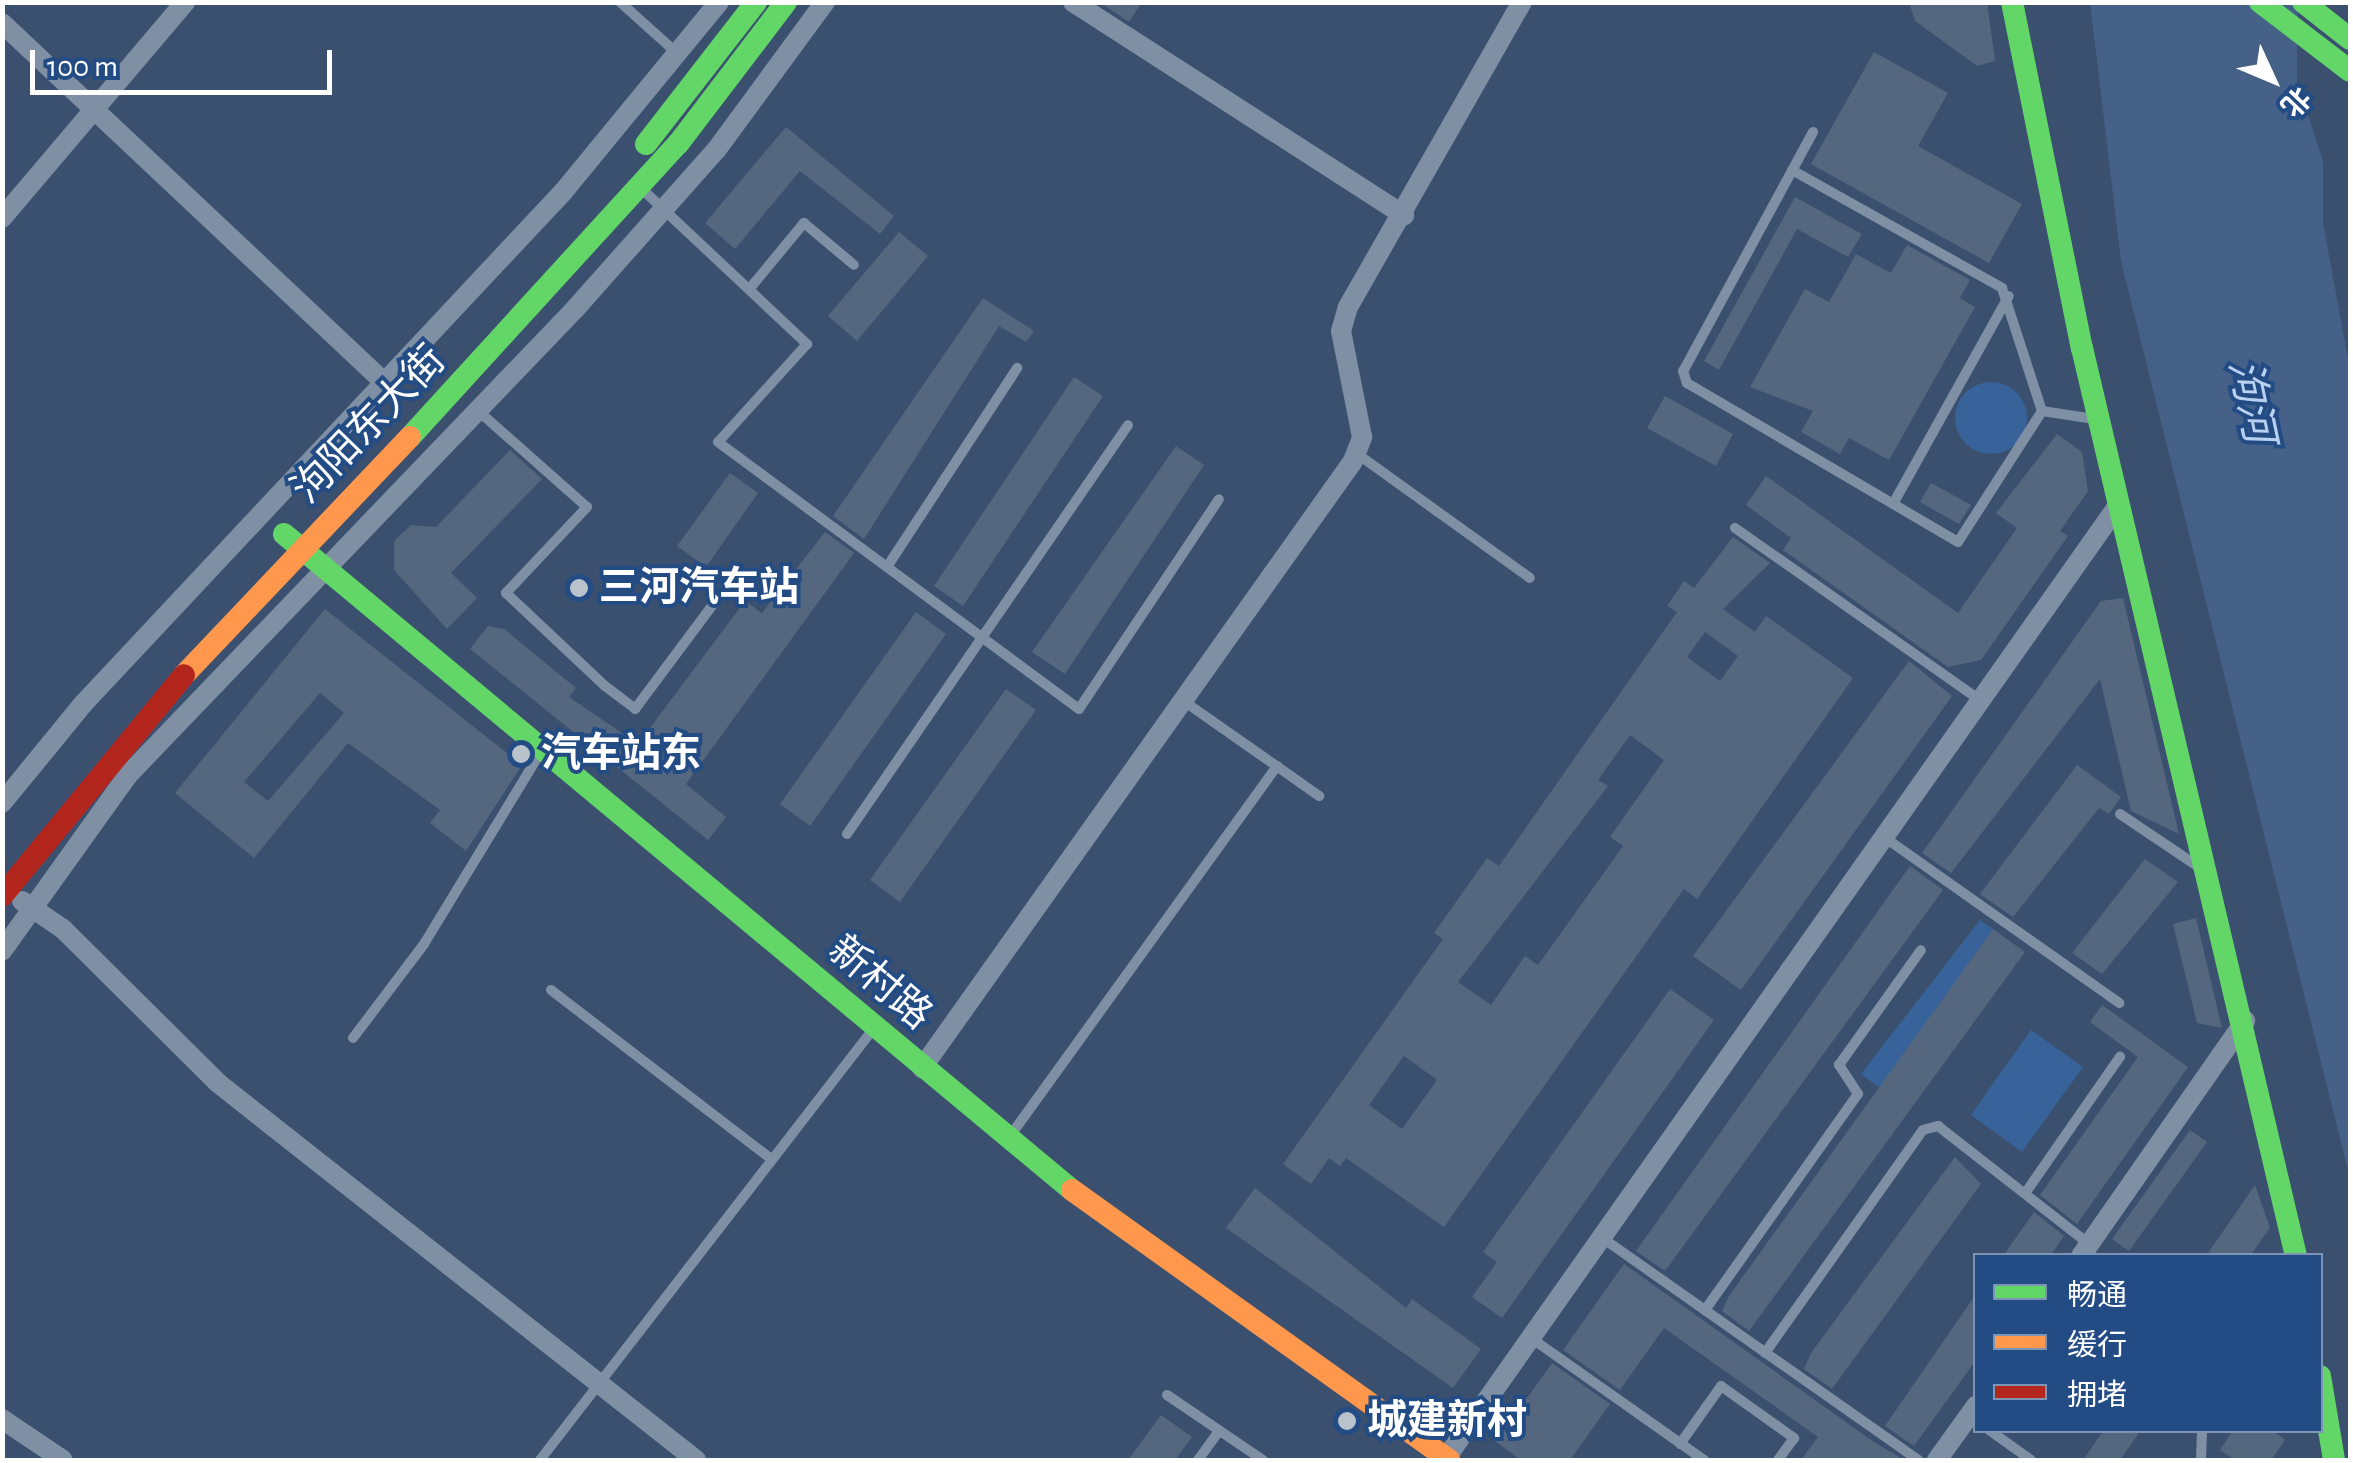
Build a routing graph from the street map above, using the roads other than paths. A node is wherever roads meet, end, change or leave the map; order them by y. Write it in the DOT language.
graph roads {
  1 [pos="185,2"];
  2 [pos="620,2"];
  3 [pos="719,2"];
  4 [pos="756,2"];
  5 [pos="786,2"];
  6 [pos="825,2"];
  7 [pos="1073,2"];
  8 [pos="1522,2"];
  9 [pos="2012,2"];
  10 [pos="2260,2"];
  11 [pos="2303,2"];
  12 [pos="2,23"];
  13 [pos="2350,38"];
  14 [pos="680,55"];
  15 [pos="2350,71"];
  16 [pos="703,75"];
  17 [pos="96,108"];
  18 [pos="1813,132"];
  19 [pos="1792,170"];
  20 [pos="640,187"];
  21 [pos="664,209"];
  22 [pos="1404,215"];
  23 [pos="2,218"];
  24 [pos="854,265"];
  25 [pos="750,287"];
  26 [pos="2009,296"];
  27 [pos="1018,368"];
  28 [pos="386,384"];
  29 [pos="456,389"];
  30 [pos="476,410"];
  31 [pos="2042,411"];
  32 [pos="2099,420"];
  33 [pos="1128,425"];
  34 [pos="1356,453"];
  35 [pos="1219,499"];
  36 [pos="1893,504"];
  37 [pos="2119,504"];
  38 [pos="1735,528"];
  39 [pos="293,542"];
  40 [pos="887,567"];
  41 [pos="324,568"];
  42 [pos="1530,578"];
  43 [pos="716,599"];
  44 [pos="986,640"];
  45 [pos="130,697"];
  46 [pos="1980,700"];
  47 [pos="1185,702"];
  48 [pos="542,749"];
  49 [pos="1277,766"];
  50 [pos="1319,796"];
  51 [pos="2,804"];
  52 [pos="2120,814"];
  53 [pos="20,830"];
  54 [pos="847,834"];
  55 [pos="1884,836"];
  56 [pos="2,854"];
  57 [pos="2209,871"];
  58 [pos="4,893"];
  59 [pos="30,906"];
  60 [pos="1921,950"];
  61 [pos="2,951"];
  62 [pos="551,990"];
  63 [pos="2119,1003"];
  64 [pos="2245,1022"];
  65 [pos="874,1027"];
  66 [pos="354,1038"];
  67 [pos="2120,1057"];
  68 [pos="922,1068"];
  69 [pos="1008,1140"];
  70 [pos="771,1159"];
  71 [pos="2026,1192"];
  72 [pos="1601,1237"];
  73 [pos="2085,1250"];
  74 [pos="2295,1253"];
  75 [pos="1705,1310"];
  76 [pos="1530,1338"];
  77 [pos="1766,1353"];
  78 [pos="595,1384"];
  79 [pos="1167,1395"];
  80 [pos="2323,1401"];
  81 [pos="1973,1414"];
  82 [pos="2,1418"];
  83 [pos="1220,1431"];
  84 [pos="1993,1433"];
  85 [pos="2202,1433"];
  86 [pos="1680,1444"];
  87 [pos="63,1460"];
  88 [pos="540,1460"];
  89 [pos="696,1460"];
  90 [pos="1198,1460"];
  91 [pos="1262,1460"];
  92 [pos="1446,1460"];
  93 [pos="1704,1460"];
  94 [pos="1778,1460"];
  95 [pos="1918,1460"];
  96 [pos="1937,1460"];
  97 [pos="2031,1460"];
  98 [pos="2202,1460"];
  99 [pos="2334,1460"];
  1 -- 17 [label="street"];
  2 -- 14 [label="lane"];
  3 -- 14 [label="street"];
  4 -- 16 [label="main road, 泃阳东大街"];
  5 -- 20 [label="main road, 泃阳东大街"];
  6 -- 21 [label="street"];
  7 -- 22 [label="street"];
  8 -- 22 [label="street"];
  9 -- 32 [label="main road"];
  10 -- 15 [label="main road"];
  11 -- 13 [label="main road"];
  12 -- 17 [label="street"];
  14 -- 16 [label="lane"];
  14 -- 28 [label="street"];
  16 -- 39 [label="main road, 泃阳东大街"];
  17 -- 23 [label="street"];
  17 -- 28 [label="street"];
  18 -- 19 [label="lane"];
  19 -- 26 [label="lane"];
  19 -- 36 [label="lane"];
  20 -- 21 [label="lane"];
  20 -- 29 [label="main road, 泃阳东大街"];
  21 -- 25 [label="lane"];
  21 -- 30 [label="street"];
  22 -- 34 [label="street"];
  24 -- 25 [label="lane"];
  25 -- 40 [label="lane"];
  26 -- 31 [label="lane"];
  26 -- 36 [label="lane"];
  27 -- 40 [label="lane"];
  28 -- 51 [label="street"];
  29 -- 30 [label="lane"];
  29 -- 39 [label="main road, 泃阳东大街"];
  30 -- 41 [label="street"];
  30 -- 43 [label="lane"];
  31 -- 32 [label="lane"];
  31 -- 36 [label="lane"];
  32 -- 37 [label="main road"];
  33 -- 44 [label="lane"];
  34 -- 42 [label="lane"];
  34 -- 47 [label="street"];
  35 -- 44 [label="lane"];
  37 -- 46 [label="street"];
  37 -- 57 [label="main road"];
  38 -- 46 [label="lane"];
  39 -- 41 [label="main road, 新村路"];
  39 -- 45 [label="main road, 泃阳东大街"];
  39 -- 58 [label="main road, 泃阳东大街"];
  40 -- 44 [label="lane"];
  41 -- 48 [label="main road, 新村路"];
  41 -- 59 [label="street"];
  44 -- 54 [label="lane"];
  46 -- 55 [label="street"];
  47 -- 49 [label="lane"];
  47 -- 68 [label="street"];
  48 -- 65 [label="main road, 新村路"];
  48 -- 66 [label="lane"];
  49 -- 50 [label="lane"];
  49 -- 69 [label="lane"];
  52 -- 57 [label="lane"];
  53 -- 56 [label="main road"];
  55 -- 63 [label="lane"];
  55 -- 72 [label="street"];
  57 -- 64 [label="main road"];
  58 -- 59 [label="street"];
  59 -- 61 [label="street"];
  59 -- 78 [label="street"];
  60 -- 75 [label="lane"];
  62 -- 70 [label="lane"];
  64 -- 73 [label="street"];
  64 -- 74 [label="main road"];
  65 -- 68 [label="main road, 新村路"];
  65 -- 70 [label="lane"];
  67 -- 71 [label="lane"];
  68 -- 69 [label="main road, 新村路"];
  69 -- 92 [label="main road, 新村路"];
  70 -- 78 [label="lane"];
  71 -- 73 [label="lane"];
  71 -- 77 [label="lane"];
  72 -- 75 [label="lane"];
  72 -- 76 [label="street"];
  75 -- 77 [label="lane"];
  76 -- 86 [label="lane"];
  76 -- 92 [label="street"];
  77 -- 95 [label="lane"];
  78 -- 88 [label="lane"];
  78 -- 89 [label="street"];
  79 -- 83 [label="lane"];
  80 -- 99 [label="main road"];
  81 -- 96 [label="street"];
  82 -- 87 [label="street"];
  83 -- 90 [label="lane"];
  83 -- 91 [label="lane"];
  84 -- 97 [label="lane"];
  85 -- 98 [label="lane"];
  86 -- 93 [label="lane"];
  86 -- 94 [label="lane"];
}
